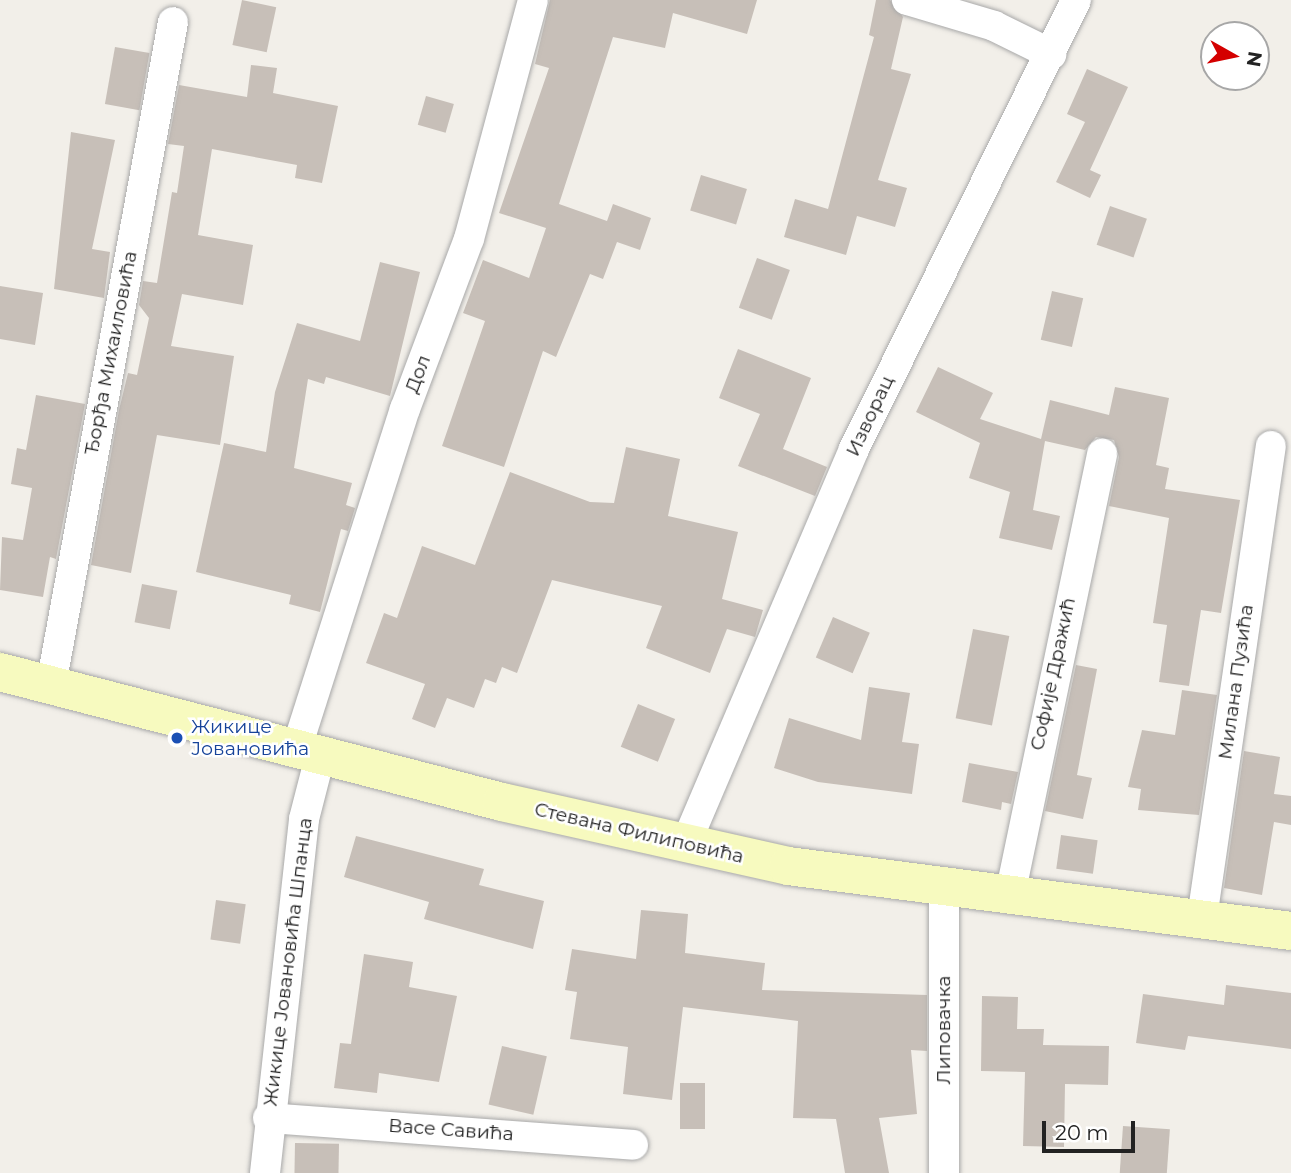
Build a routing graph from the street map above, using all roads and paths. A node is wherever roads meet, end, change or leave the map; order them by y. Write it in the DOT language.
graph roads {
  1 [pos="533,0"];
  2 [pos="907,0"];
  3 [pos="1076,0"];
  4 [pos="962,7"];
  5 [pos="173,22"];
  6 [pos="1051,54"];
  7 [pos="1271,446"];
  8 [pos="1102,453"];
  9 [pos="0,672"];
  10 [pos="51,685"];
  11 [pos="309,750"];
  12 [pos="685,843"];
  13 [pos="944,886"];
  14 [pos="1010,895"];
  15 [pos="1202,918"];
  16 [pos="1291,931"];
  17 [pos="268,1118"];
  18 [pos="633,1145"];
  19 [pos="265,1173"];
  20 [pos="944,1173"];
  1 -- 11 [label="street, Дол"];
  2 -- 4 [label="street"];
  3 -- 6 [label="street, Изворац"];
  4 -- 6 [label="street"];
  5 -- 10 [label="street, Ђорђа Михаиловића"];
  6 -- 12 [label="street, Изворац"];
  7 -- 15 [label="street, Милана Пузића"];
  8 -- 14 [label="street, Софије Дражић"];
  9 -- 10 [label="main road, Стевана Филиповића"];
  10 -- 11 [label="main road, Стевана Филиповића"];
  11 -- 12 [label="main road, Стевана Филиповића"];
  11 -- 17 [label="street, Жикице Јовановића Шпанца"];
  12 -- 13 [label="main road, Стевана Филиповића"];
  13 -- 14 [label="main road, Стевана Филиповића"];
  13 -- 20 [label="street, Липовачка"];
  14 -- 15 [label="main road, Стевана Филиповића"];
  15 -- 16 [label="main road, Стевана Филиповића"];
  17 -- 18 [label="street, Васе Савића"];
  17 -- 19 [label="street, Жикице Јовановића Шпанца"];
}
